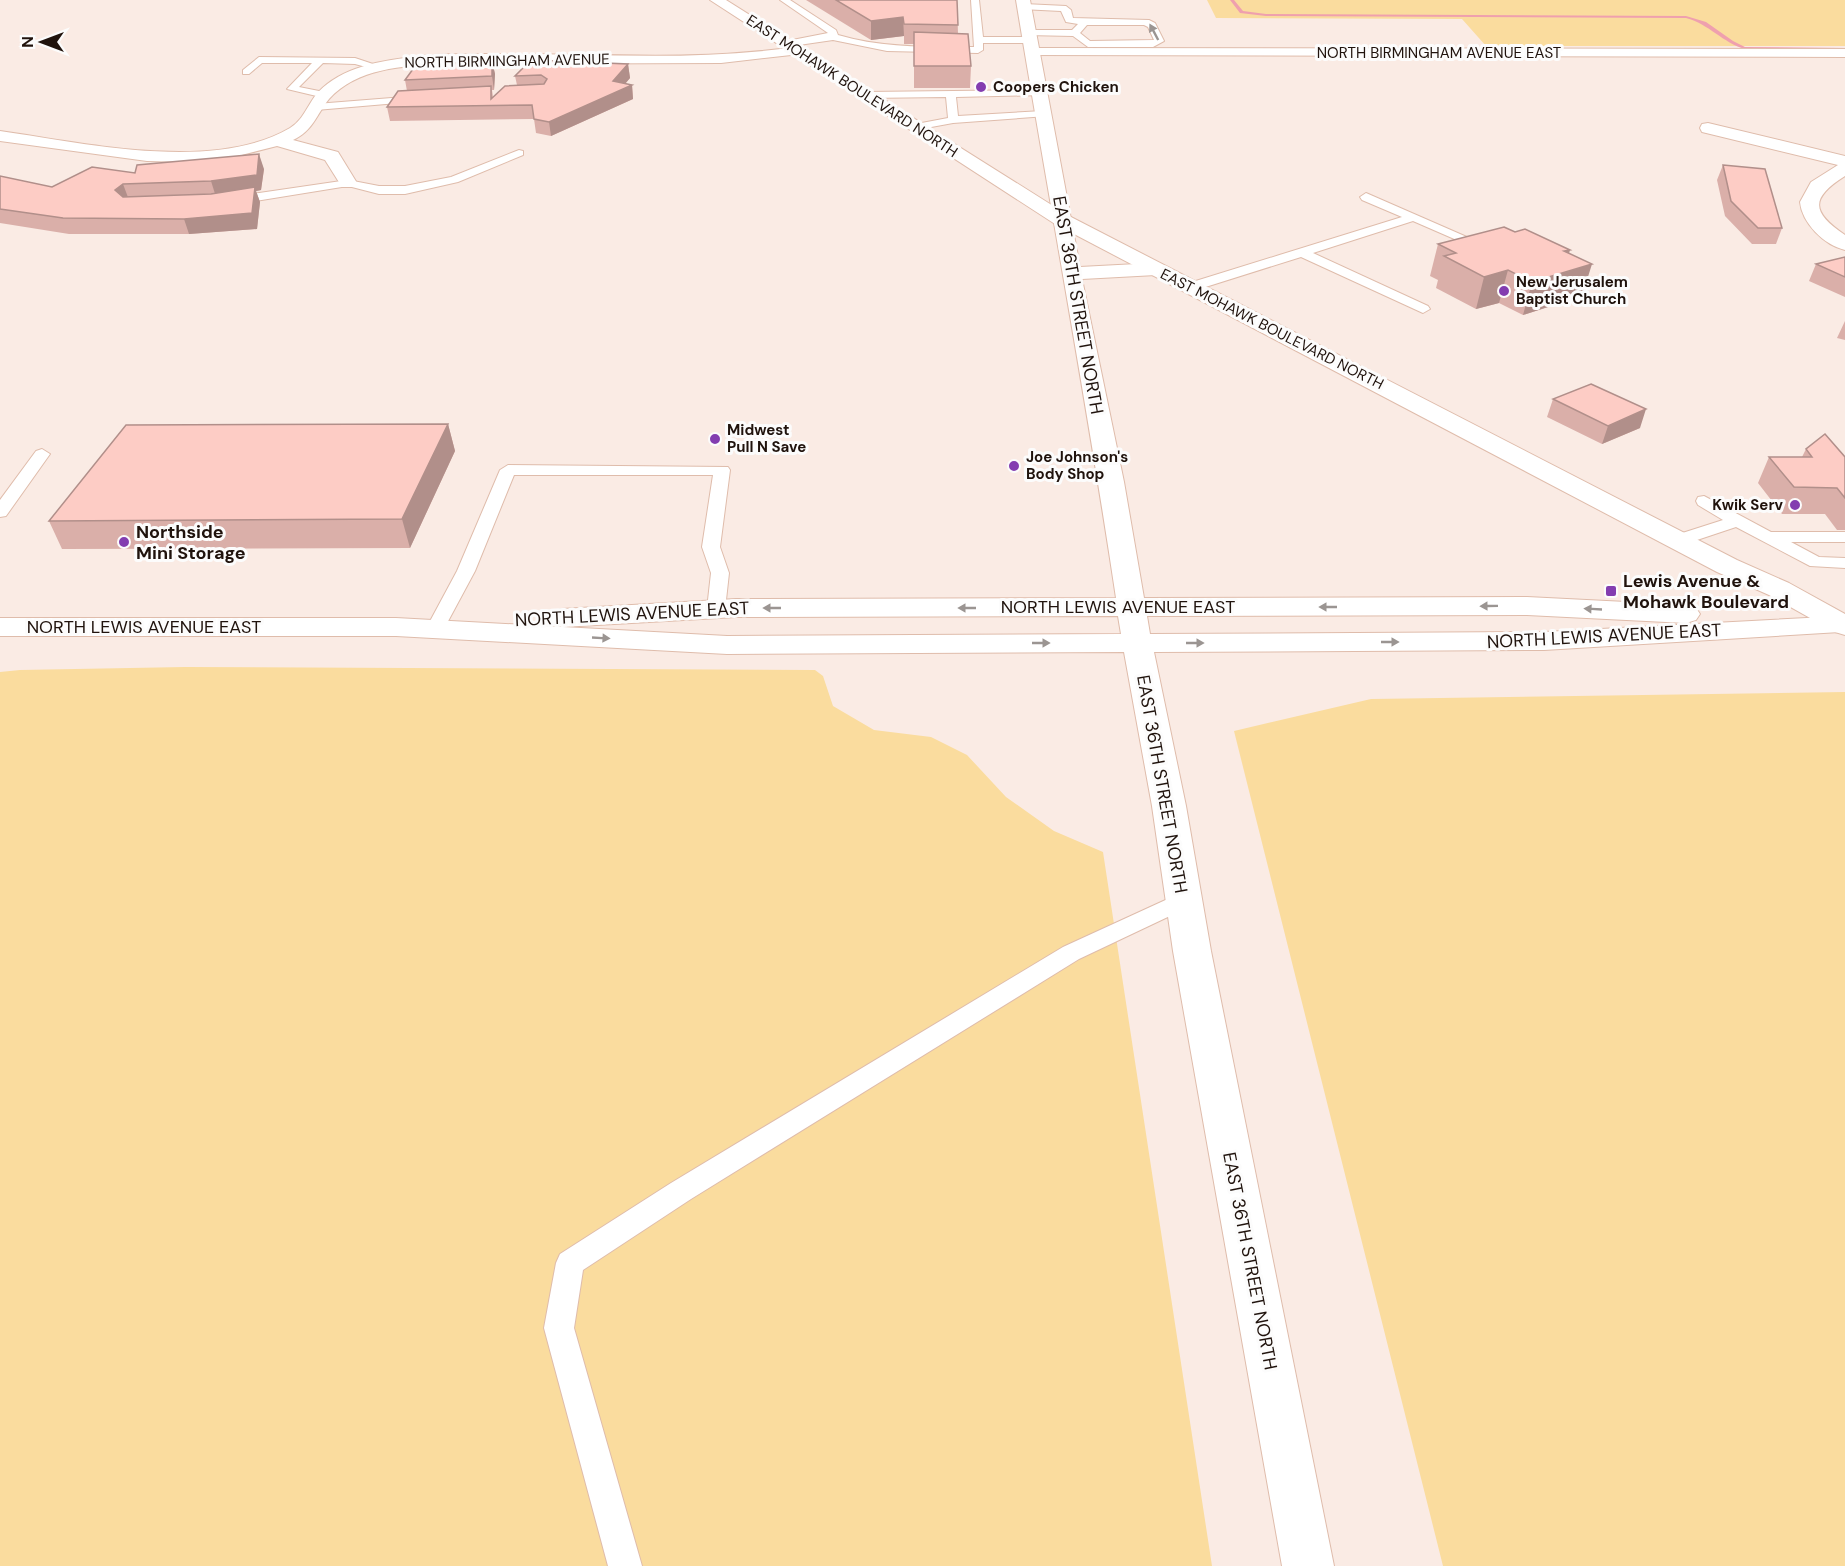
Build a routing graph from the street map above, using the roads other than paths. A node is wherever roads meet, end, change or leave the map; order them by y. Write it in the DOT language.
graph roads {
  1 [pos="717,0"];
  2 [pos="783,0"];
  3 [pos="975,0"];
  4 [pos="1024,4"];
  5 [pos="1064,4"];
  6 [pos="1085,22"];
  7 [pos="1109,22"];
  8 [pos="1075,33"];
  9 [pos="833,37"];
  10 [pos="979,40"];
  11 [pos="1031,42"];
  12 [pos="790,47"];
  13 [pos="1124,47"];
  14 [pos="1845,53"];
  15 [pos="320,60"];
  16 [pos="377,67"];
  17 [pos="246,72"];
  18 [pos="1040,93"];
  19 [pos="951,94"];
  20 [pos="866,95"];
  21 [pos="430,98"];
  22 [pos="320,101"];
  23 [pos="995,106"];
  24 [pos="1043,114"];
  25 [pos="953,120"];
  26 [pos="915,127"];
  27 [pos="1708,128"];
  28 [pos="0,136"];
  29 [pos="278,141"];
  30 [pos="519,153"];
  31 [pos="1845,161"];
  32 [pos="1845,168"];
  33 [pos="348,183"];
  34 [pos="1366,197"];
  35 [pos="216,203"];
  36 [pos="1414,218"];
  37 [pos="1062,220"];
  38 [pos="1845,244"];
  39 [pos="1486,248"];
  40 [pos="1303,253"];
  41 [pos="1156,270"];
  42 [pos="1071,274"];
  43 [pos="1191,287"];
  44 [pos="1423,309"];
  45 [pos="42,454"];
  46 [pos="1704,501"];
  47 [pos="0,512"];
  48 [pos="1737,521"];
  49 [pos="1766,537"];
  50 [pos="1845,537"];
  51 [pos="1679,540"];
  52 [pos="1816,562"];
  53 [pos="1845,563"];
  54 [pos="1845,574"];
  55 [pos="1130,608"];
  56 [pos="716,609"];
  57 [pos="1843,624"];
  58 [pos="436,625"];
  59 [pos="0,627"];
  60 [pos="396,627"];
  61 [pos="1137,643"];
  62 [pos="1183,900"];
  63 [pos="625,1566"];
  64 [pos="1308,1566"];
  1 -- 12 [label="street, EAST MOHAWK BOULEVARD NORTH"];
  2 -- 9 [label="lane"];
  3 -- 10 [label="lane"];
  4 -- 5 [label="lane"];
  4 -- 11 [label="street, EAST 36TH STREET NORTH"];
  5 -- 6 [label="lane"];
  6 -- 7 [label="lane"];
  6 -- 8 [label="lane"];
  7 -- 13 [label="lane"];
  13 -- 7 [label="lane, one-way"];
  8 -- 11 [label="lane"];
  8 -- 13 [label="lane"];
  9 -- 10 [label="lane"];
  9 -- 12 [label="lane"];
  10 -- 11 [label="lane"];
  11 -- 13 [label="street, NORTH BIRMINGHAM AVENUE EAST"];
  11 -- 18 [label="street, EAST 36TH STREET NORTH"];
  12 -- 16 [label="street, NORTH BIRMINGHAM AVENUE"];
  12 -- 20 [label="street, EAST MOHAWK BOULEVARD NORTH"];
  13 -- 14 [label="street, NORTH BIRMINGHAM AVENUE EAST"];
  15 -- 16 [label="lane"];
  15 -- 17 [label="lane"];
  15 -- 22 [label="lane"];
  16 -- 22 [label="street, NORTH BIRMINGHAM AVENUE"];
  18 -- 23 [label="lane"];
  18 -- 24 [label="street, EAST 36TH STREET NORTH"];
  19 -- 20 [label="lane"];
  19 -- 23 [label="lane"];
  19 -- 25 [label="lane"];
  20 -- 26 [label="street, EAST MOHAWK BOULEVARD NORTH"];
  21 -- 22 [label="lane"];
  22 -- 29 [label="street, NORTH BIRMINGHAM AVENUE"];
  23 -- 24 [label="lane"];
  23 -- 25 [label="lane"];
  24 -- 37 [label="street, EAST 36TH STREET NORTH"];
  25 -- 26 [label="lane"];
  26 -- 37 [label="street, EAST MOHAWK BOULEVARD NORTH"];
  27 -- 31 [label="street"];
  28 -- 29 [label="street, NORTH BIRMINGHAM AVENUE"];
  29 -- 33 [label="street"];
  30 -- 33 [label="lane"];
  32 -- 38 [label="street"];
  33 -- 35 [label="lane"];
  34 -- 36 [label="lane"];
  36 -- 39 [label="lane"];
  36 -- 40 [label="lane"];
  37 -- 41 [label="street, EAST MOHAWK BOULEVARD NORTH"];
  37 -- 42 [label="street, EAST 36TH STREET NORTH"];
  40 -- 43 [label="lane"];
  40 -- 44 [label="lane"];
  41 -- 42 [label="street"];
  41 -- 43 [label="street, EAST MOHAWK BOULEVARD NORTH"];
  42 -- 55 [label="street, EAST 36TH STREET NORTH"];
  43 -- 51 [label="street, EAST MOHAWK BOULEVARD NORTH"];
  45 -- 47 [label="lane"];
  46 -- 48 [label="lane"];
  48 -- 49 [label="lane"];
  48 -- 51 [label="lane"];
  49 -- 50 [label="lane"];
  49 -- 52 [label="lane"];
  51 -- 57 [label="street, EAST MOHAWK BOULEVARD NORTH"];
  52 -- 53 [label="lane"];
  52 -- 54 [label="lane"];
  55 -- 56 [label="street, NORTH LEWIS AVENUE EAST, one-way"];
  57 -- 55 [label="street, NORTH LEWIS AVENUE EAST, one-way"];
  55 -- 61 [label="street, EAST 36TH STREET NORTH"];
  56 -- 58 [label="street, NORTH LEWIS AVENUE EAST"];
  56 -- 58 [label="lane"];
  61 -- 57 [label="street, NORTH LEWIS AVENUE EAST, one-way"];
  58 -- 60 [label="street, NORTH LEWIS AVENUE EAST"];
  59 -- 60 [label="street, NORTH LEWIS AVENUE EAST"];
  60 -- 61 [label="street, NORTH LEWIS AVENUE EAST, one-way"];
  61 -- 62 [label="street, EAST 36TH STREET NORTH"];
  62 -- 63 [label="lane"];
  62 -- 64 [label="street, EAST 36TH STREET NORTH"];
}
